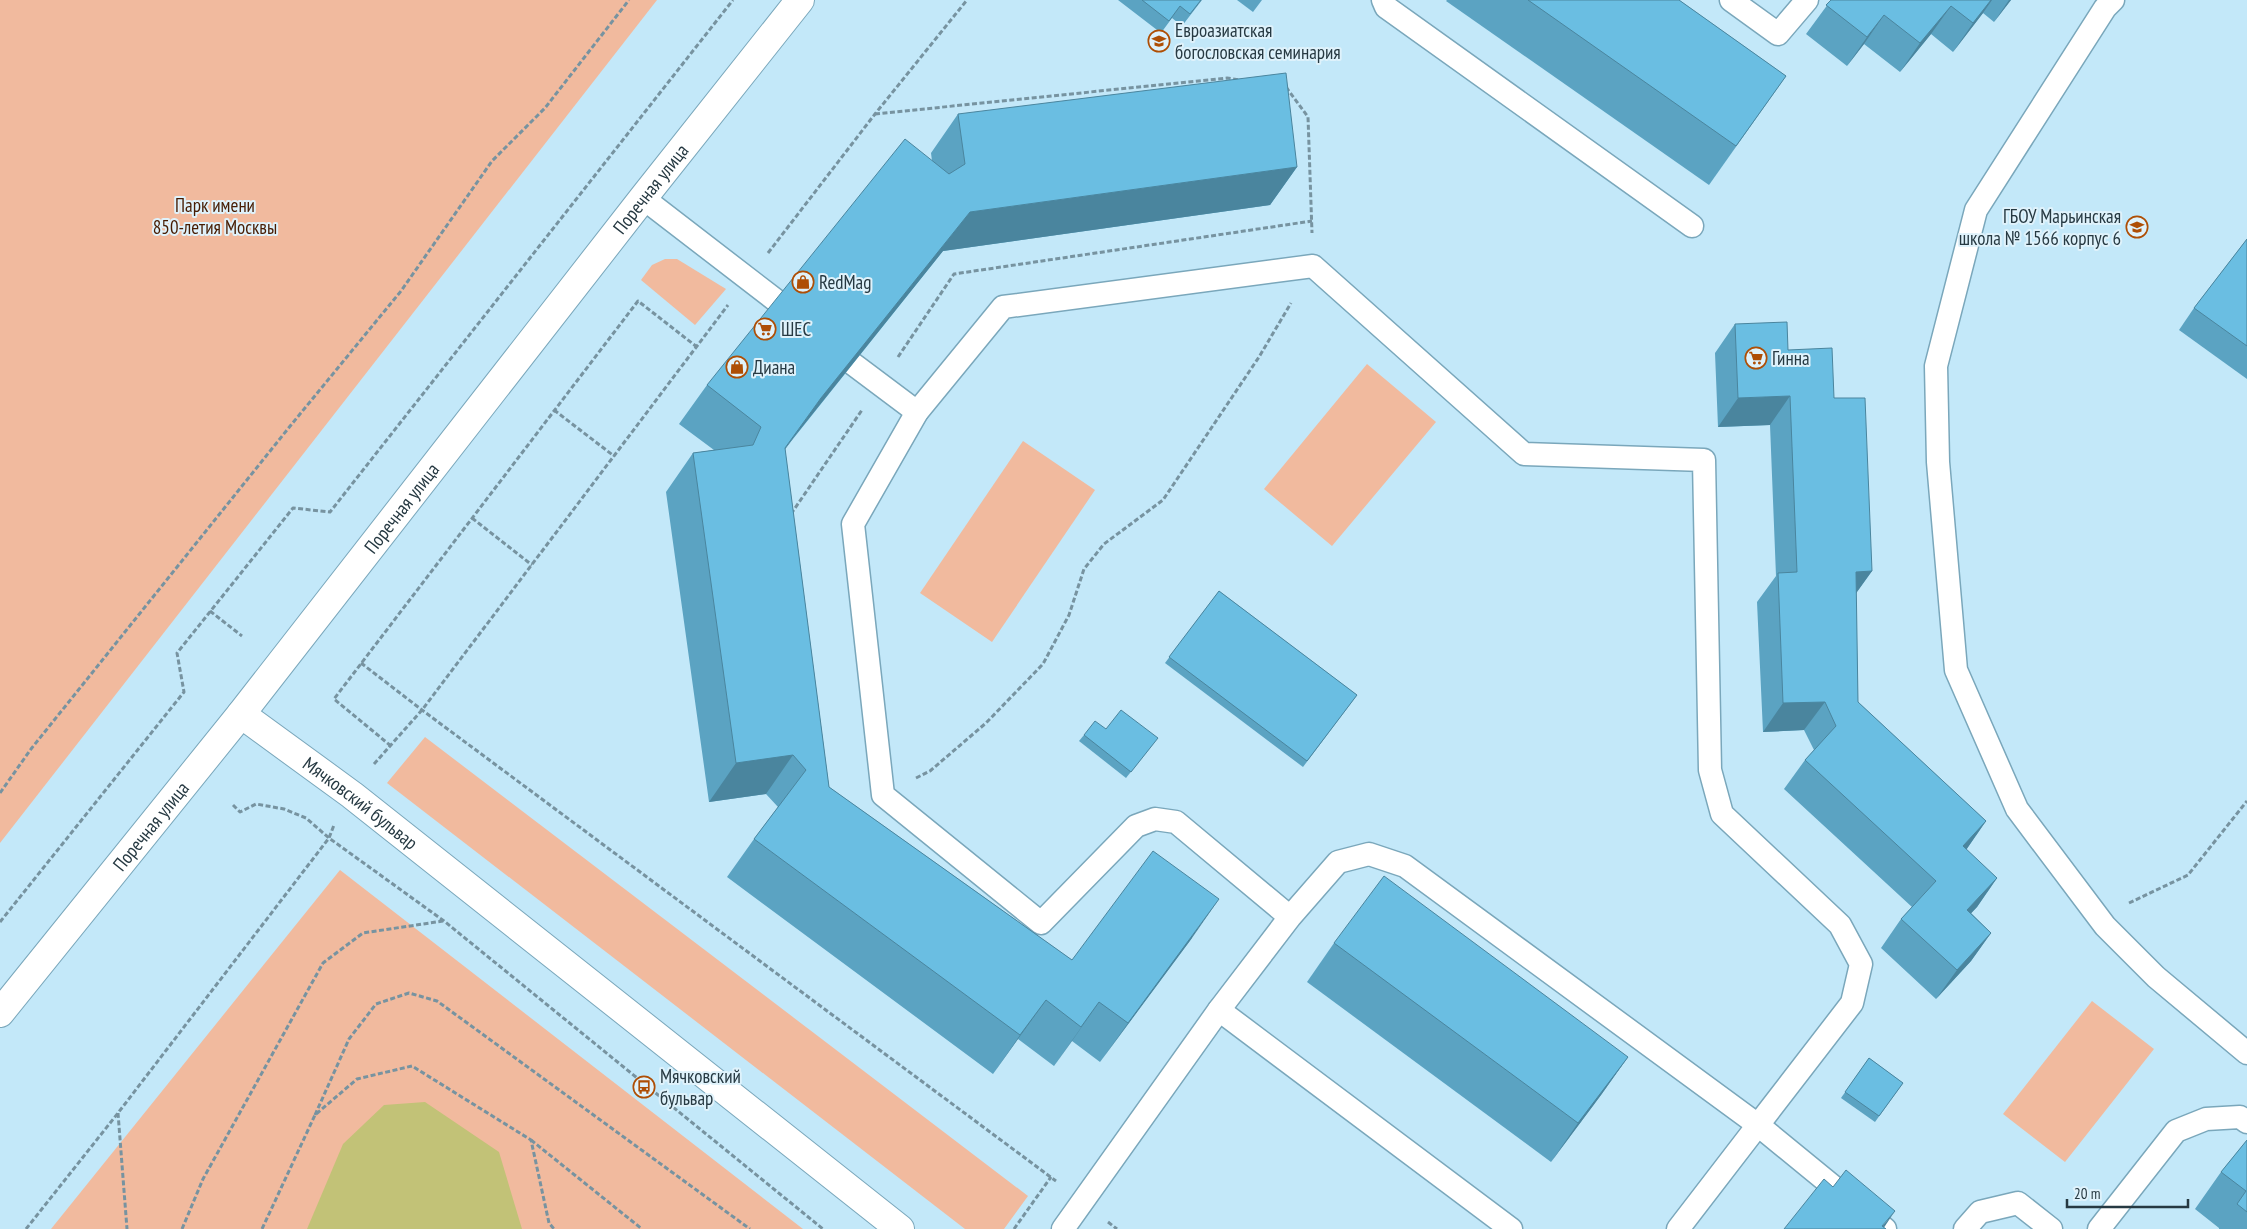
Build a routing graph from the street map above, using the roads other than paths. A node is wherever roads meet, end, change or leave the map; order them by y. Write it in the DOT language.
graph roads {
  1 [pos="800,0"];
  2 [pos="1383,0"];
  3 [pos="1731,0"];
  4 [pos="1807,0"];
  5 [pos="2113,0"];
  6 [pos="642,198"];
  7 [pos="1692,226"];
  8 [pos="778,302"];
  9 [pos="853,364"];
  10 [pos="918,412"];
  11 [pos="241,714"];
  12 [pos="1290,917"];
  13 [pos="1219,1010"];
  14 [pos="0,1013"];
  15 [pos="2247,1053"];
  16 [pos="2247,1122"];
  17 [pos="1758,1125"];
  18 [pos="900,1229"];
  19 [pos="1063,1229"];
  20 [pos="1510,1229"];
  21 [pos="1678,1229"];
  22 [pos="1885,1229"];
  23 [pos="1965,1229"];
  24 [pos="2051,1229"];
  25 [pos="2099,1229"];
  1 -- 6 [label="main road, Поречная улица"];
  2 -- 7 [label="lane"];
  3 -- 4 [label="lane"];
  5 -- 15 [label="lane"];
  6 -- 8 [label="lane"];
  6 -- 11 [label="main road, Поречная улица"];
  9 -- 10 [label="lane"];
  10 -- 12 [label="lane"];
  10 -- 17 [label="lane"];
  11 -- 14 [label="main road, Поречная улица"];
  11 -- 18 [label="main road, Мячковский бульвар"];
  12 -- 13 [label="lane"];
  12 -- 17 [label="lane"];
  13 -- 19 [label="lane"];
  13 -- 20 [label="lane"];
  16 -- 25 [label="lane"];
  17 -- 21 [label="lane"];
  17 -- 22 [label="lane"];
  23 -- 24 [label="lane"];
}
